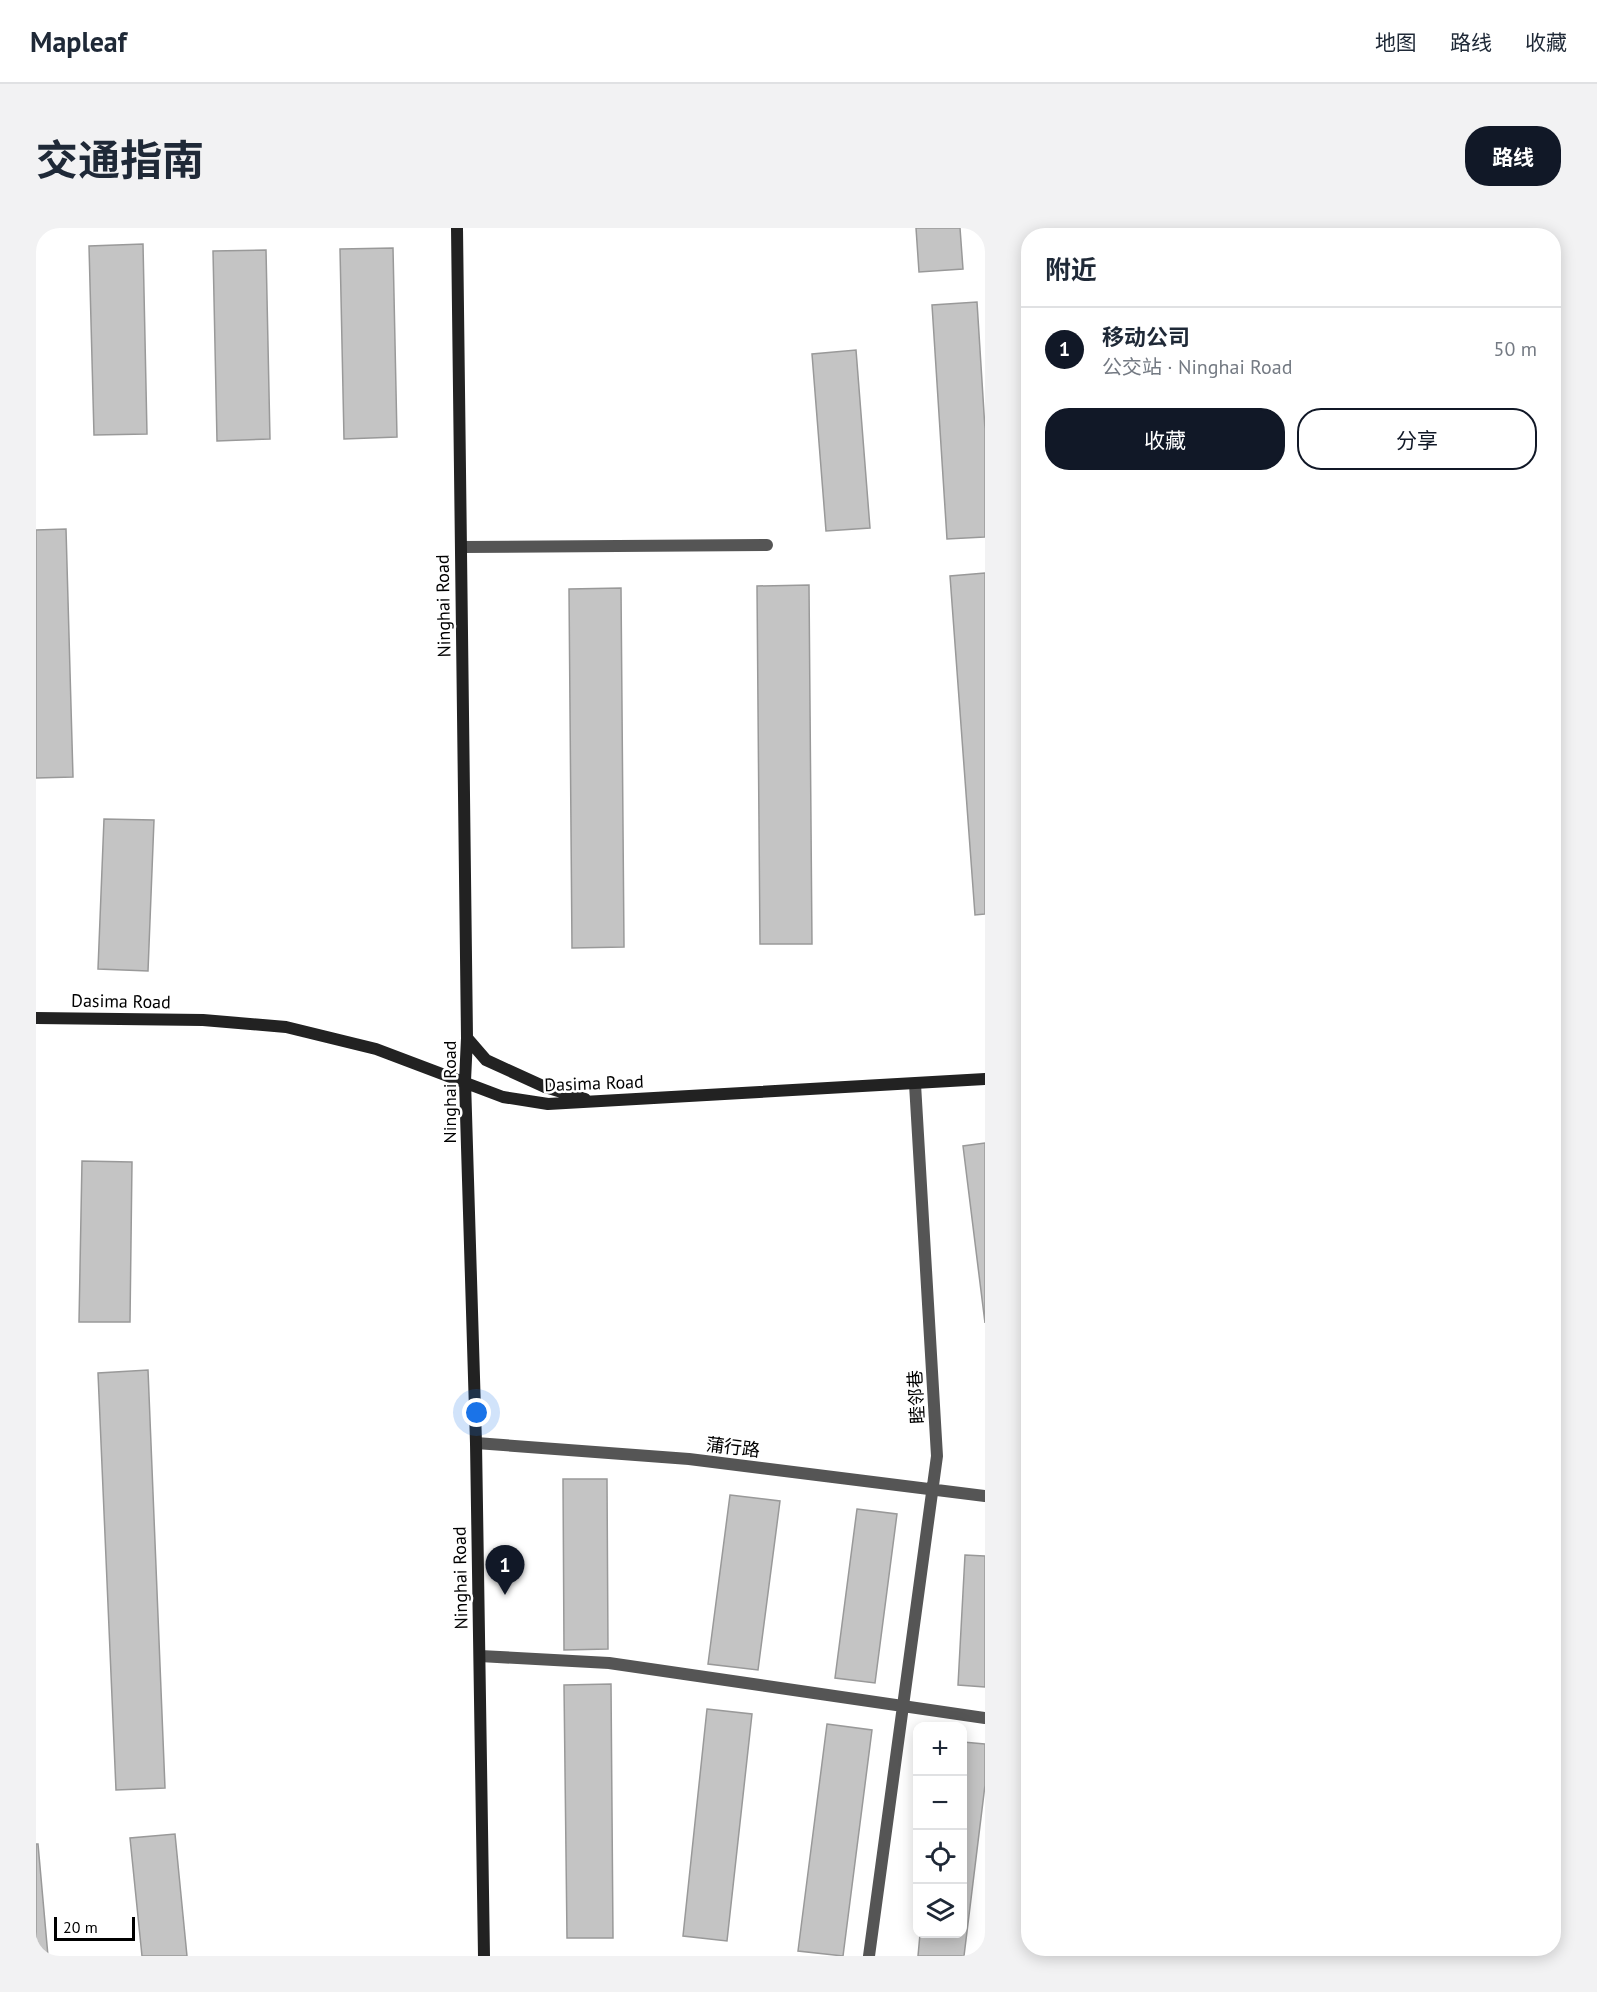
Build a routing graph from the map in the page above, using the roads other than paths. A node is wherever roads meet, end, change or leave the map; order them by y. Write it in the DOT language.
graph roads {
  1 [pos="457,228"];
  2 [pos="767,545"];
  3 [pos="461,547"];
  4 [pos="36,1018"];
  5 [pos="466,1038"];
  6 [pos="985,1079"];
  7 [pos="465,1081"];
  8 [pos="915,1084"];
  9 [pos="594,1102"];
  10 [pos="476,1443"];
  11 [pos="931,1490"];
  12 [pos="985,1496"];
  13 [pos="480,1656"];
  14 [pos="902,1707"];
  15 [pos="985,1718"];
  16 [pos="484,1956"];
  17 [pos="869,1956"];
  1 -- 3 [label="street, Ninghai Road"];
  2 -- 3 [label="street"];
  3 -- 5 [label="street, Ninghai Road"];
  4 -- 7 [label="street, Dasima Road"];
  5 -- 7 [label="street, Ninghai Road"];
  5 -- 9 [label="street"];
  6 -- 8 [label="street, Dasima Road"];
  7 -- 9 [label="street, Dasima Road"];
  7 -- 10 [label="street, Ninghai Road"];
  8 -- 9 [label="street, Dasima Road"];
  8 -- 11 [label="street, 睦邻巷"];
  10 -- 11 [label="street, 蒲行路"];
  10 -- 13 [label="street, Ninghai Road"];
  11 -- 12 [label="street, 蒲行路"];
  11 -- 14 [label="street, 睦邻巷"];
  13 -- 14 [label="street"];
  13 -- 16 [label="street, Ninghai Road"];
  14 -- 15 [label="street"];
  14 -- 17 [label="street, 睦邻巷"];
}
